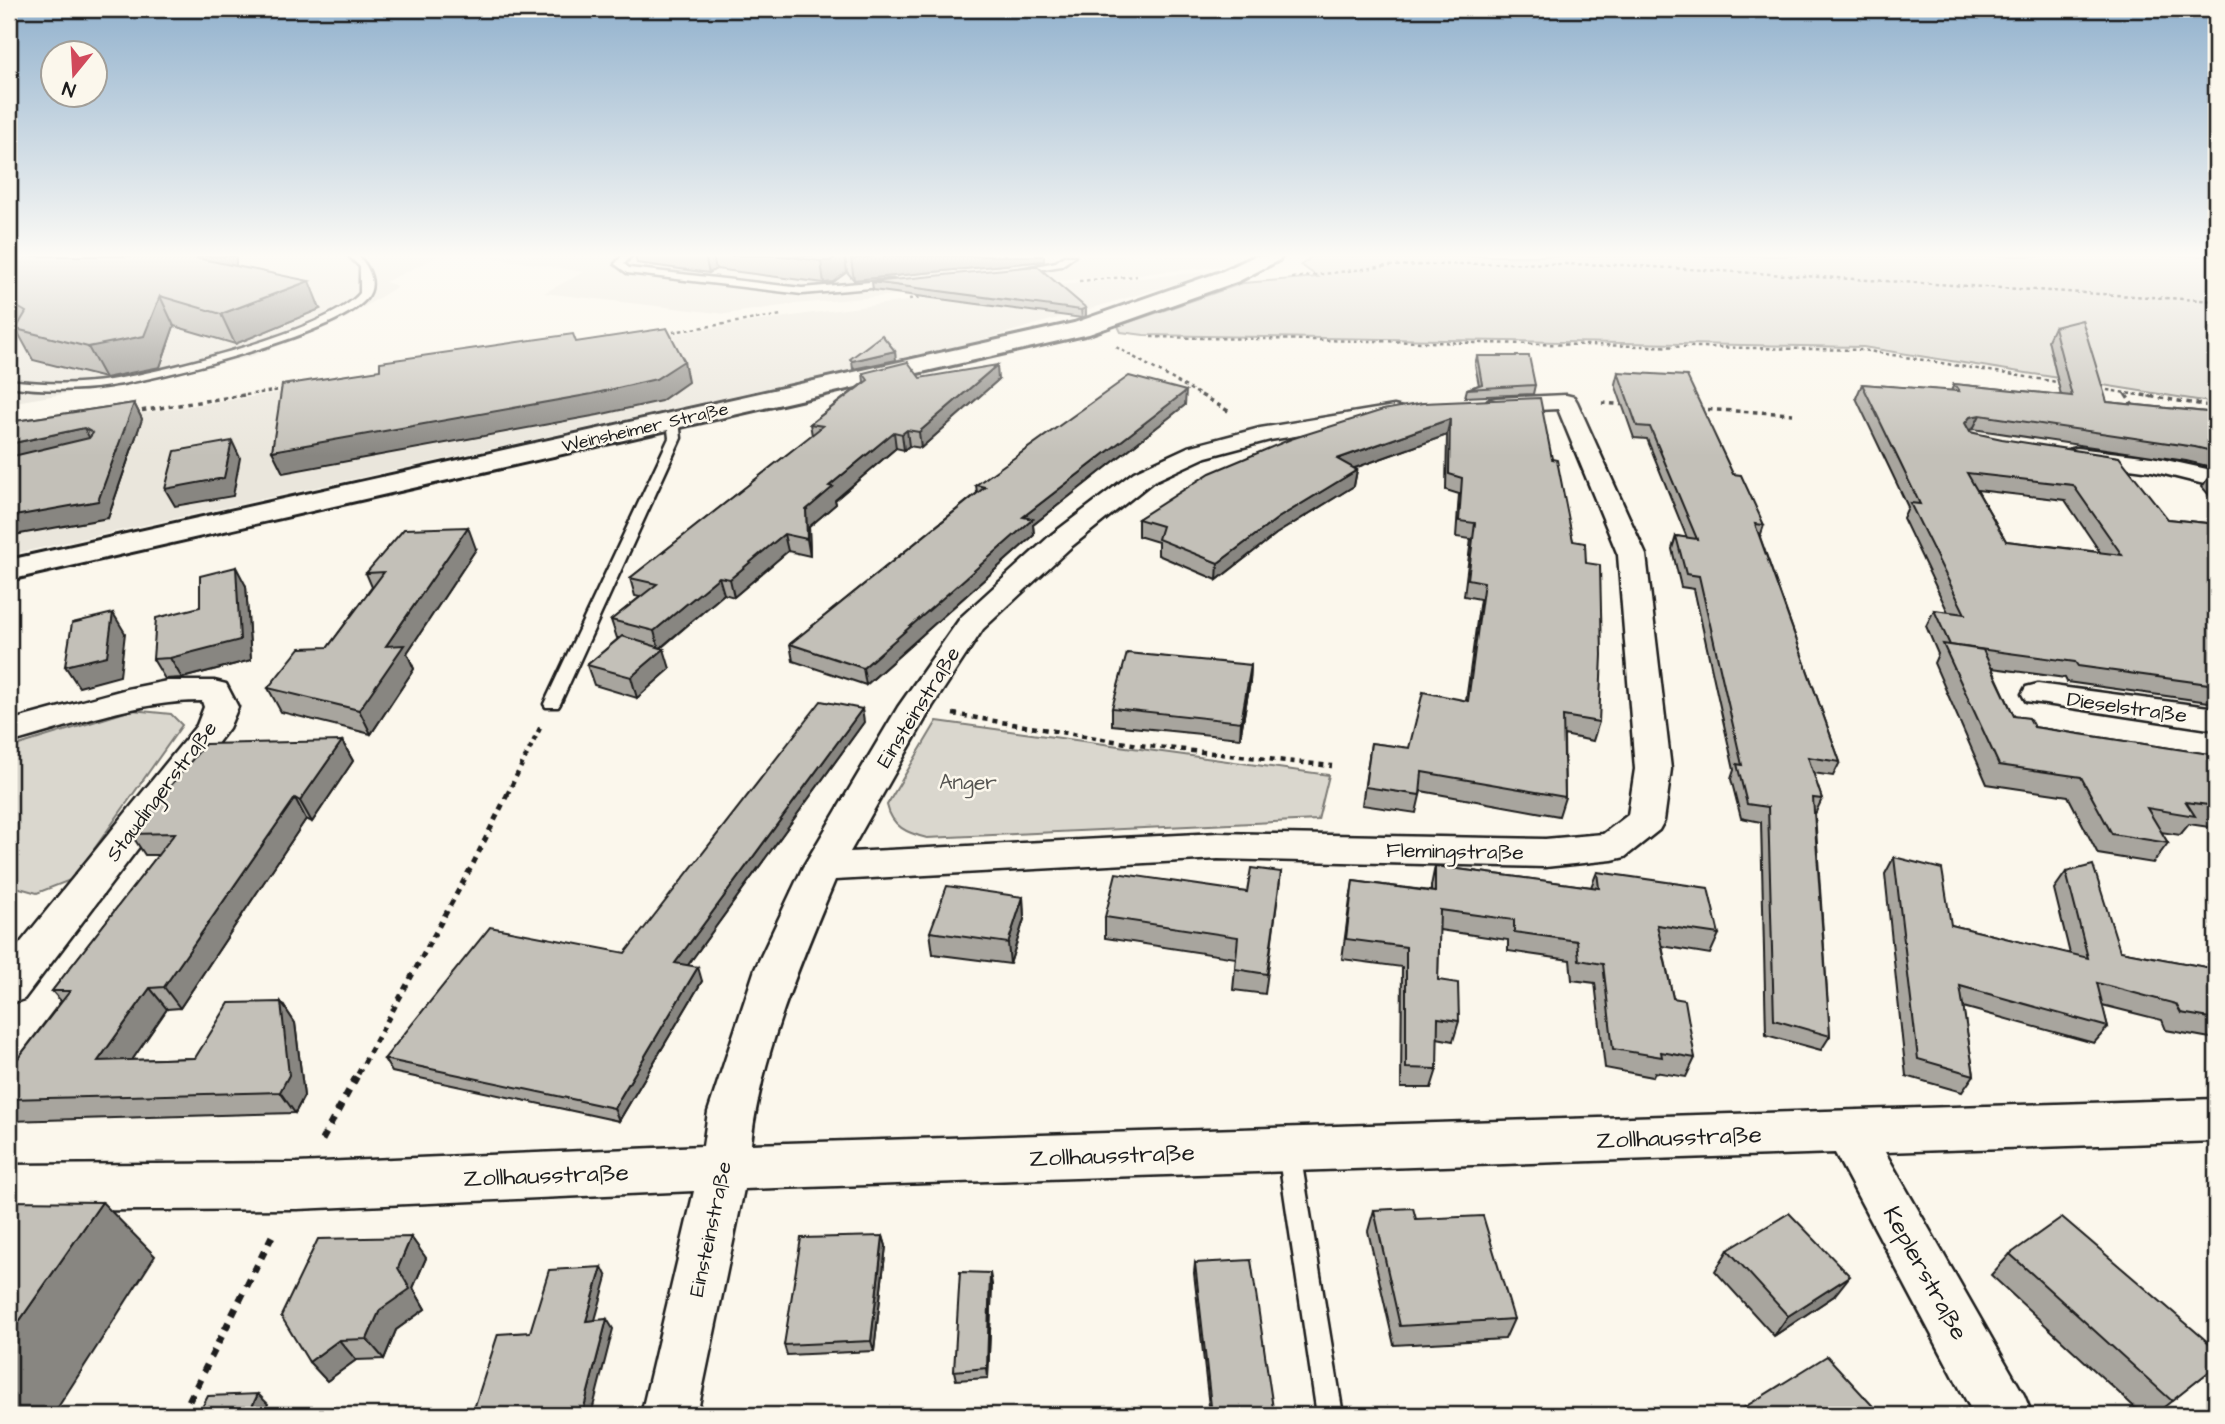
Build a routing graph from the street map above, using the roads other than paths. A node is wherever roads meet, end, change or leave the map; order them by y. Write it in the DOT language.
graph roads {
  1 [pos="320,322"];
  2 [pos="1112,322"];
  3 [pos="9,383"];
  4 [pos="1460,407"];
  5 [pos="1420,409"];
  6 [pos="673,421"];
  7 [pos="2049,452"];
  8 [pos="2216,479"];
  9 [pos="9,570"];
  10 [pos="2038,694"];
  11 [pos="552,704"];
  12 [pos="2216,719"];
  13 [pos="9,732"];
  14 [pos="822,867"];
  15 [pos="9,987"];
  16 [pos="2216,1120"];
  17 [pos="1848,1131"];
  18 [pos="1289,1150"];
  19 [pos="724,1167"];
  20 [pos="9,1188"];
  21 [pos="669,1415"];
  22 [pos="1330,1415"];
  23 [pos="2004,1415"];
  1 -- 3 [label="lane"];
  2 -- 6 [label="main road, Weinsheimer Straße"];
  4 -- 14 [label="street, Flemingstraße"];
  5 -- 14 [label="street, Einsteinstraße"];
  6 -- 9 [label="main road, Weinsheimer Straße"];
  6 -- 11 [label="lane"];
  7 -- 8 [label="street"];
  10 -- 12 [label="street, Dieselstraße"];
  13 -- 15 [label="street, Staudingerstraße"];
  14 -- 19 [label="street, Einsteinstraße"];
  16 -- 17 [label="street, Zollhausstraße"];
  17 -- 18 [label="street, Zollhausstraße"];
  17 -- 23 [label="street, Keplerstraße"];
  18 -- 19 [label="street, Zollhausstraße"];
  18 -- 22 [label="lane"];
  19 -- 20 [label="street, Zollhausstraße"];
  19 -- 21 [label="street, Einsteinstraße"];
}
